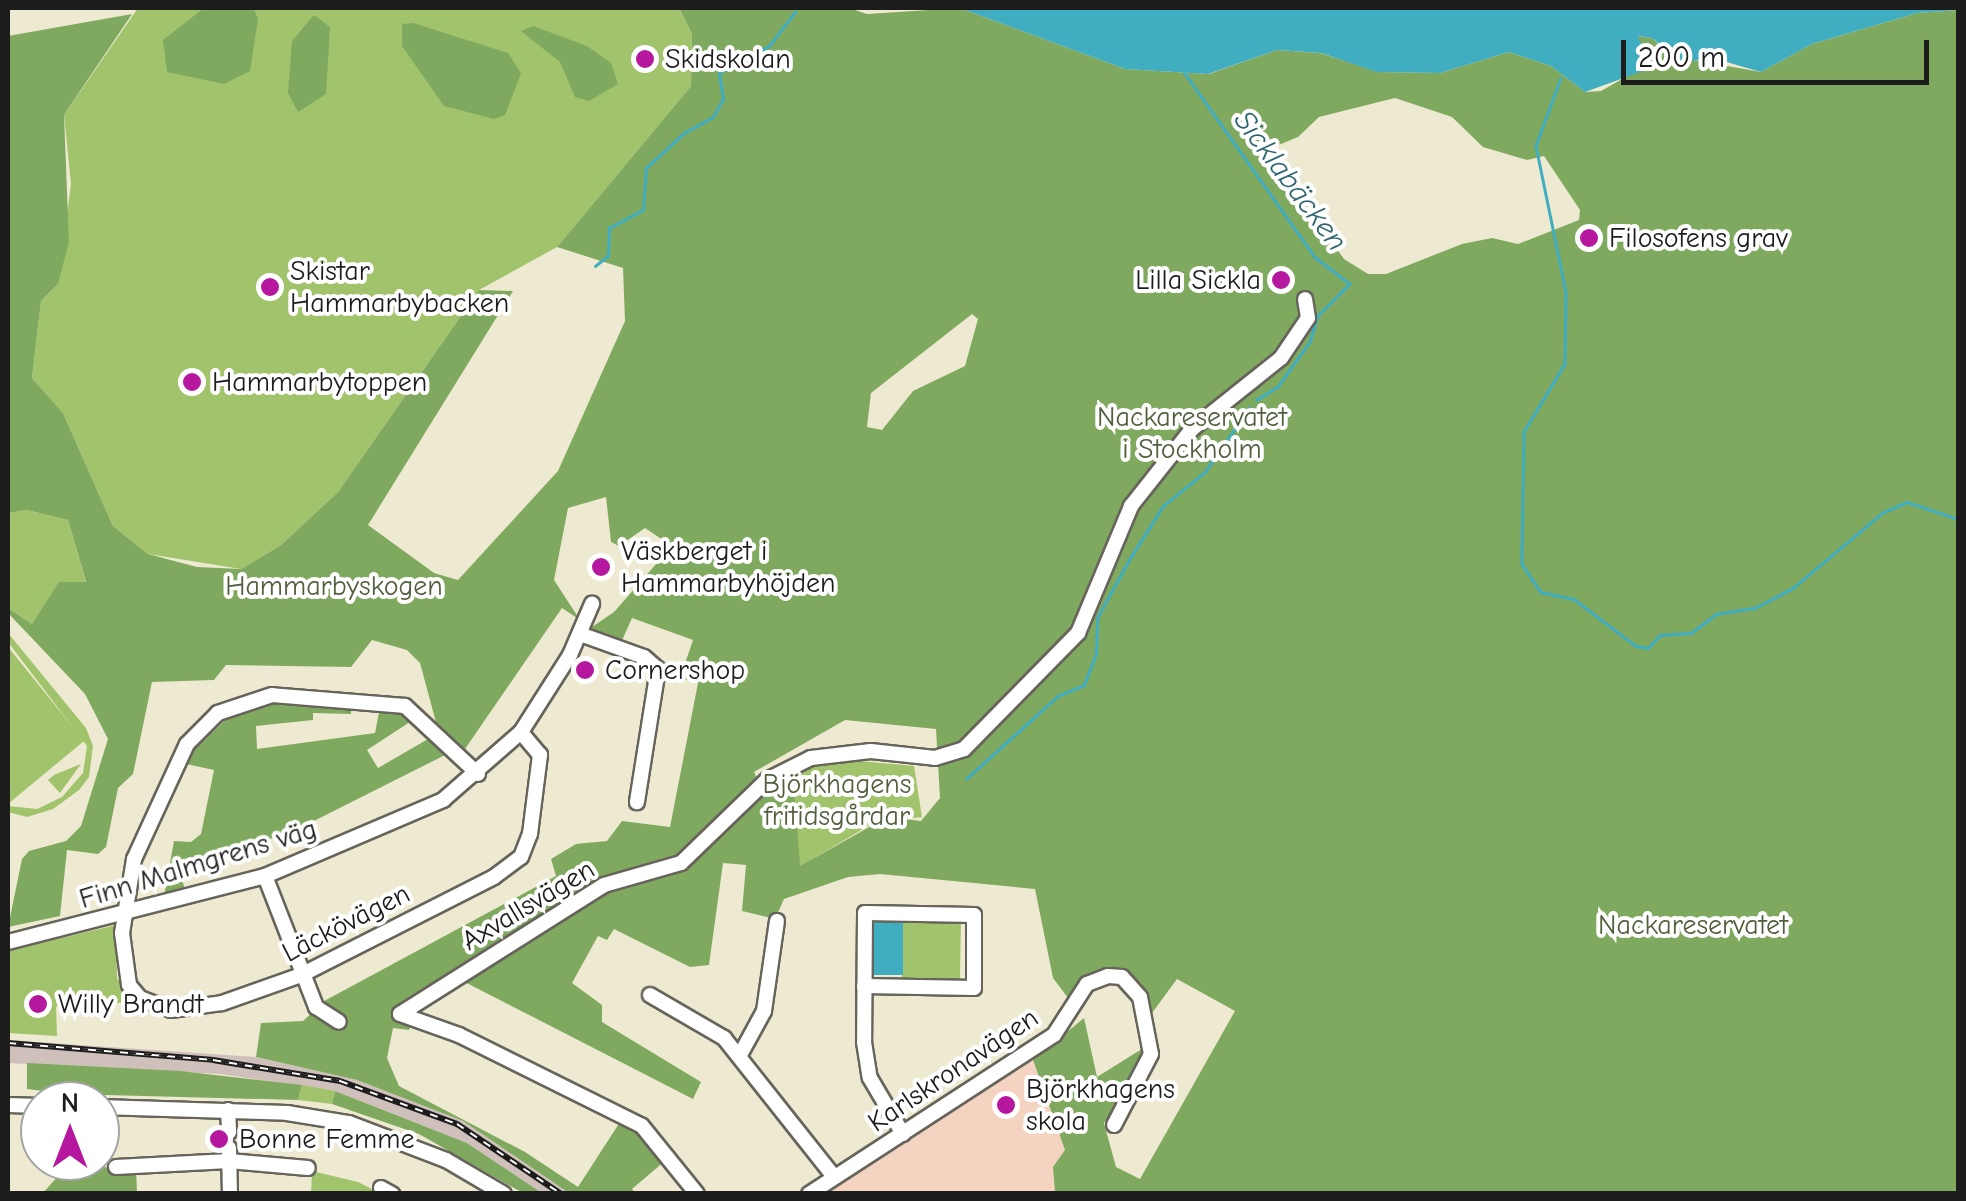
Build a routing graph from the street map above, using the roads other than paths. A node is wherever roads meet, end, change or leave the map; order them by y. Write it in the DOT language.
graph roads {
  1 [pos="1305,299"];
  2 [pos="592,604"];
  3 [pos="580,634"];
  4 [pos="521,732"];
  5 [pos="478,774"];
  6 [pos="636,802"];
  7 [pos="265,876"];
  8 [pos="125,915"];
  9 [pos="777,921"];
  10 [pos="8,942"];
  11 [pos="301,975"];
  12 [pos="864,986"];
  13 [pos="650,995"];
  14 [pos="339,1022"];
  15 [pos="740,1055"];
  16 [pos="120,1108"];
  17 [pos="228,1110"];
  18 [pos="1114,1125"];
  19 [pos="903,1134"];
  20 [pos="229,1147"];
  21 [pos="120,1166"];
  22 [pos="308,1168"];
  23 [pos="834,1178"];
  24 [pos="497,1192"];
  25 [pos="230,1194"];
  26 [pos="697,1194"];
  27 [pos="810,1194"];
  1 -- 26 [label="street, Axvallsvägen"];
  2 -- 3 [label="street, Finn Malmgrens väg"];
  3 -- 4 [label="street, Finn Malmgrens väg"];
  3 -- 6 [label="street"];
  4 -- 5 [label="street, Finn Malmgrens väg"];
  4 -- 11 [label="street, Läckövägen"];
  5 -- 7 [label="street, Finn Malmgrens väg"];
  5 -- 8 [label="street"];
  7 -- 8 [label="street, Finn Malmgrens väg"];
  7 -- 11 [label="street"];
  8 -- 10 [label="street, Finn Malmgrens väg"];
  8 -- 11 [label="street, Läckövägen"];
  9 -- 15 [label="street"];
  11 -- 14 [label="street"];
  12 -- 12 [label="street"];
  12 -- 19 [label="street"];
  13 -- 15 [label="street"];
  15 -- 23 [label="street"];
  16 -- 17 [label="street"];
  17 -- 20 [label="street"];
  17 -- 24 [label="street"];
  18 -- 19 [label="street, Karlskronavägen"];
  19 -- 23 [label="street, Karlskronavägen"];
  20 -- 21 [label="street"];
  20 -- 22 [label="street"];
  20 -- 25 [label="street"];
  23 -- 27 [label="street, Karlskronavägen"];
}
